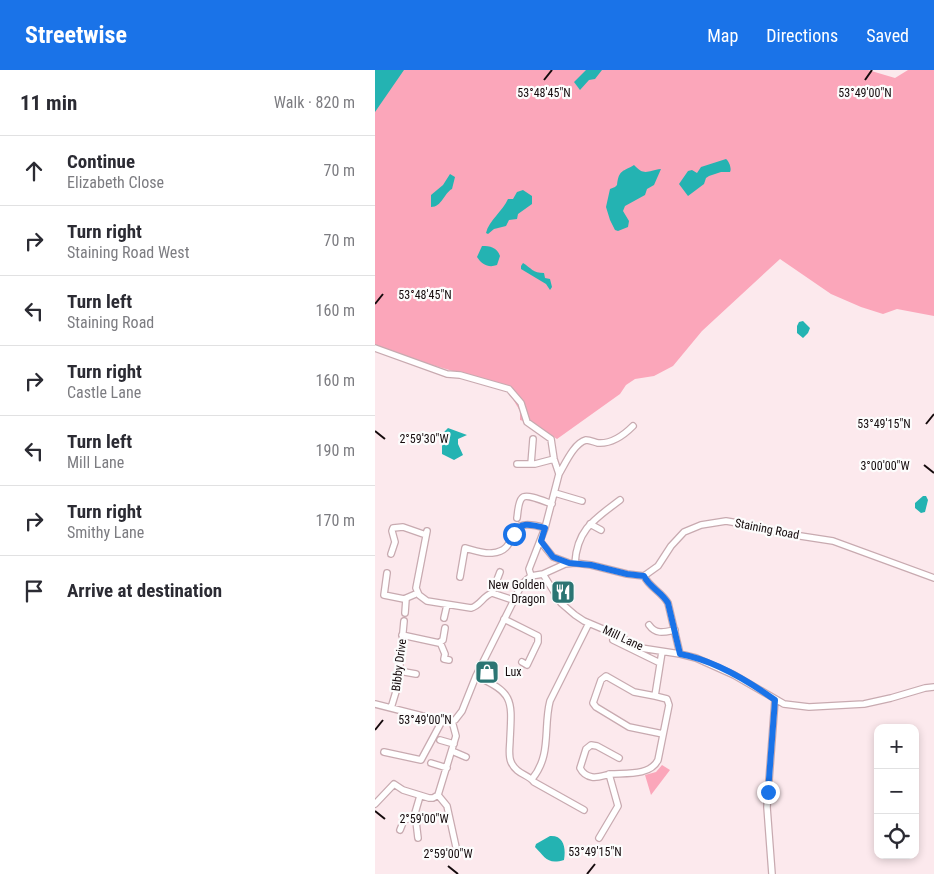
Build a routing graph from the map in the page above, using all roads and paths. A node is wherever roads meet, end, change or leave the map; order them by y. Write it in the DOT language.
graph roads {
  1 [pos="375,348"];
  2 [pos="633,426"];
  3 [pos="533,439"];
  4 [pos="554,459"];
  5 [pos="517,464"];
  6 [pos="531,464"];
  7 [pos="559,474"];
  8 [pos="577,492"];
  9 [pos="555,494"];
  10 [pos="575,498"];
  11 [pos="620,500"];
  12 [pos="582,501"];
  13 [pos="552,504"];
  14 [pos="524,515"];
  15 [pos="590,524"];
  16 [pos="545,528"];
  17 [pos="601,530"];
  18 [pos="541,541"];
  19 [pos="391,554"];
  20 [pos="572,563"];
  21 [pos="387,573"];
  22 [pos="543,574"];
  23 [pos="500,576"];
  24 [pos="531,576"];
  25 [pos="644,576"];
  26 [pos="460,577"];
  27 [pos="934,578"];
  28 [pos="418,593"];
  29 [pos="492,593"];
  30 [pos="451,598"];
  31 [pos="406,599"];
  32 [pos="513,600"];
  33 [pos="448,605"];
  34 [pos="405,613"];
  35 [pos="444,618"];
  36 [pos="504,619"];
  37 [pos="404,621"];
  38 [pos="589,623"];
  39 [pos="649,625"];
  40 [pos="445,628"];
  41 [pos="675,630"];
  42 [pos="403,635"];
  43 [pos="440,642"];
  44 [pos="614,648"];
  45 [pos="662,652"];
  46 [pos="680,654"];
  47 [pos="449,660"];
  48 [pos="523,662"];
  49 [pos="660,663"];
  50 [pos="399,671"];
  51 [pos="416,674"];
  52 [pos="476,676"];
  53 [pos="934,687"];
  54 [pos="655,696"];
  55 [pos="775,700"];
  56 [pos="375,703"];
  57 [pos="391,708"];
  58 [pos="441,721"];
  59 [pos="452,721"];
  60 [pos="663,734"];
  61 [pos="440,740"];
  62 [pos="454,744"];
  63 [pos="452,751"];
  64 [pos="385,752"];
  65 [pos="466,757"];
  66 [pos="615,759"];
  67 [pos="431,763"];
  68 [pos="447,768"];
  69 [pos="609,774"];
  70 [pos="532,779"];
  71 [pos="438,795"];
  72 [pos="420,796"];
  73 [pos="375,804"];
  74 [pos="584,810"];
  75 [pos="415,817"];
  76 [pos="401,830"];
  77 [pos="602,835"];
  78 [pos="415,836"];
  79 [pos="456,847"];
  80 [pos="772,874"];
  1 -- 4 [label="street"];
  2 -- 7 [label="street"];
  3 -- 6 [label="street"];
  4 -- 6 [label="street"];
  4 -- 7 [label="street"];
  5 -- 6 [label="street"];
  7 -- 9 [label="street"];
  8 -- 10 [label="street"];
  9 -- 10 [label="street"];
  9 -- 13 [label="street"];
  10 -- 12 [label="street"];
  11 -- 15 [label="street"];
  13 -- 14 [label="street"];
  13 -- 16 [label="street"];
  15 -- 17 [label="street"];
  15 -- 20 [label="street"];
  16 -- 18 [label="street"];
  16 -- 26 [label="street"];
  18 -- 20 [label="street"];
  18 -- 24 [label="street"];
  19 -- 28 [label="street"];
  20 -- 22 [label="street"];
  20 -- 25 [label="street"];
  21 -- 31 [label="street"];
  22 -- 24 [label="street"];
  22 -- 38 [label="street, Mill Lane"];
  23 -- 29 [label="street"];
  24 -- 32 [label="street"];
  25 -- 27 [label="street, Staining Road"];
  25 -- 41 [label="street"];
  28 -- 31 [label="street"];
  28 -- 33 [label="street"];
  29 -- 32 [label="street"];
  29 -- 33 [label="street"];
  30 -- 33 [label="street"];
  31 -- 34 [label="street"];
  32 -- 36 [label="street"];
  33 -- 35 [label="street"];
  36 -- 48 [label="street"];
  36 -- 52 [label="street"];
  37 -- 42 [label="street, Bibby Drive"];
  38 -- 45 [label="street, Mill Lane"];
  38 -- 70 [label="street"];
  39 -- 41 [label="street"];
  40 -- 43 [label="street"];
  41 -- 46 [label="street"];
  42 -- 43 [label="street"];
  42 -- 50 [label="street, Bibby Drive"];
  43 -- 47 [label="street"];
  44 -- 49 [label="street"];
  45 -- 46 [label="street, Mill Lane"];
  45 -- 49 [label="street"];
  46 -- 55 [label="street, Mill Lane"];
  49 -- 54 [label="street"];
  50 -- 51 [label="street"];
  50 -- 57 [label="street, Bibby Drive"];
  52 -- 59 [label="street"];
  52 -- 70 [label="street"];
  53 -- 55 [label="street"];
  54 -- 60 [label="street"];
  54 -- 60 [label="street"];
  55 -- 80 [label="street"];
  56 -- 57 [label="street"];
  57 -- 58 [label="street"];
  58 -- 59 [label="street"];
  58 -- 64 [label="street"];
  59 -- 62 [label="street"];
  60 -- 69 [label="street"];
  61 -- 62 [label="street"];
  62 -- 63 [label="street"];
  63 -- 65 [label="street"];
  63 -- 68 [label="street"];
  66 -- 69 [label="street"];
  67 -- 68 [label="street"];
  68 -- 71 [label="street"];
  69 -- 77 [label="street"];
  70 -- 74 [label="street"];
  71 -- 72 [label="street"];
  71 -- 79 [label="street"];
  72 -- 73 [label="street"];
  72 -- 75 [label="street"];
  75 -- 76 [label="street"];
  75 -- 78 [label="street"];
}
